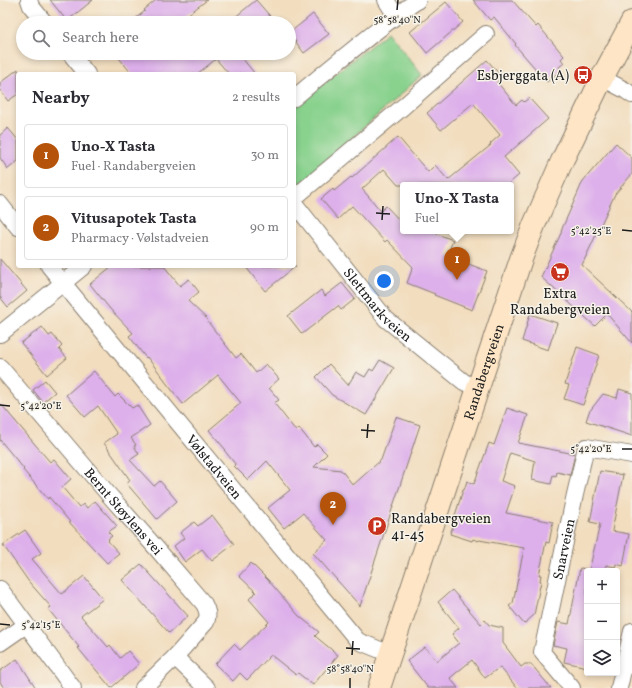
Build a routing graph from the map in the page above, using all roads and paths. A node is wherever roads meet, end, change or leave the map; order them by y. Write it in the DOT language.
graph roads {
  1 [pos="29,0"];
  2 [pos="386,0"];
  3 [pos="418,0"];
  4 [pos="39,16"];
  5 [pos="396,16"];
  6 [pos="632,22"];
  7 [pos="486,34"];
  8 [pos="76,60"];
  9 [pos="85,72"];
  10 [pos="602,78"];
  11 [pos="632,95"];
  12 [pos="296,96"];
  13 [pos="296,196"];
  14 [pos="0,204"];
  15 [pos="296,206"];
  16 [pos="16,224"];
  17 [pos="51,268"];
  18 [pos="82,268"];
  19 [pos="63,283"];
  20 [pos="0,334"];
  21 [pos="0,367"];
  22 [pos="478,388"];
  23 [pos="632,455"];
  24 [pos="0,589"];
  25 [pos="26,625"];
  26 [pos="632,631"];
  27 [pos="0,643"];
  28 [pos="390,654"];
  29 [pos="175,657"];
  30 [pos="73,688"];
  31 [pos="143,688"];
  32 [pos="207,688"];
  33 [pos="379,688"];
  34 [pos="572,688"];
  35 [pos="619,688"];
  1 -- 4 [label="street"];
  2 -- 5 [label="street"];
  3 -- 5 [label="street"];
  5 -- 12 [label="street"];
  6 -- 10 [label="main road, Randabergveien"];
  7 -- 13 [label="street"];
  8 -- 9 [label="street"];
  10 -- 11 [label="street"];
  10 -- 22 [label="main road, Randabergveien"];
  14 -- 16 [label="street"];
  15 -- 22 [label="street, Slettmarkveien"];
  17 -- 19 [label="street, Vølstadveien"];
  18 -- 19 [label="street"];
  19 -- 20 [label="street"];
  19 -- 28 [label="street, Vølstadveien"];
  21 -- 29 [label="street, Bernt Støylens vei"];
  22 -- 28 [label="main road, Randabergveien"];
  23 -- 34 [label="street, Snarveien"];
  24 -- 25 [label="street"];
  25 -- 27 [label="street"];
  25 -- 30 [label="street"];
  26 -- 35 [label="street"];
  28 -- 33 [label="main road, Randabergveien"];
  29 -- 31 [label="street, Bernt Støylens vei"];
  29 -- 32 [label="street"];
}
